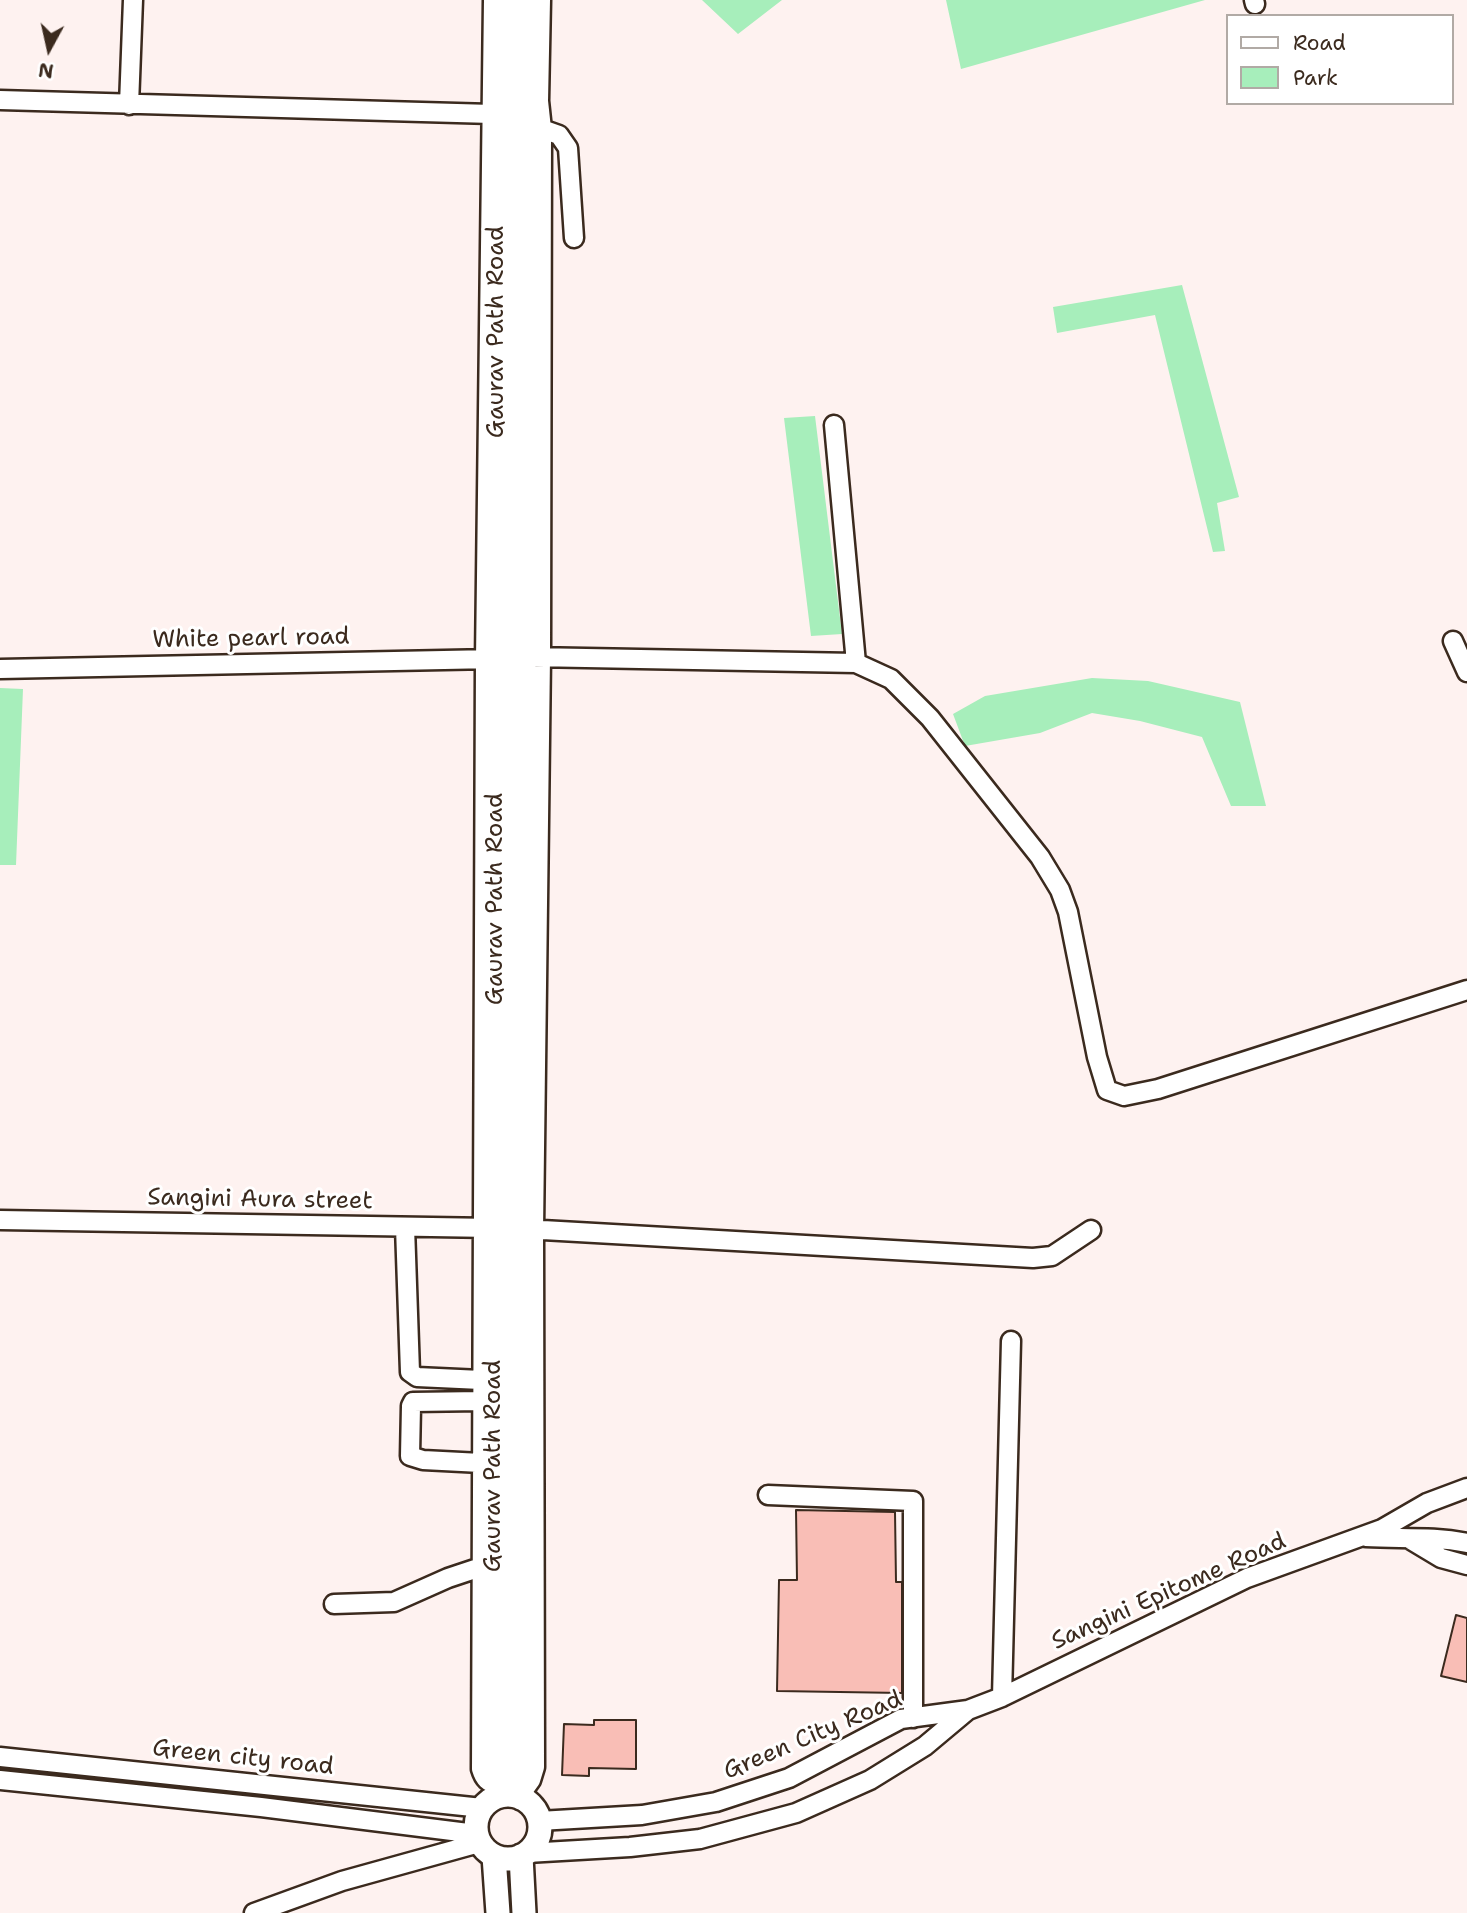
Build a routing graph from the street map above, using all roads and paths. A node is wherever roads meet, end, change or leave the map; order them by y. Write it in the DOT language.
graph roads {
  1 [pos="132,0"];
  2 [pos="493,0"];
  3 [pos="506,0"];
  4 [pos="526,0"];
  5 [pos="541,0"];
  6 [pos="0,100"];
  7 [pos="515,104"];
  8 [pos="129,105"];
  9 [pos="542,130"];
  10 [pos="574,238"];
  11 [pos="834,425"];
  12 [pos="1453,641"];
  13 [pos="513,658"];
  14 [pos="856,663"];
  15 [pos="0,669"];
  16 [pos="1467,672"];
  17 [pos="1467,990"];
  18 [pos="0,1220"];
  19 [pos="404,1227"];
  20 [pos="508,1229"];
  21 [pos="1091,1230"];
  22 [pos="1012,1341"];
  23 [pos="481,1380"];
  24 [pos="481,1401"];
  25 [pos="481,1462"];
  26 [pos="1467,1488"];
  27 [pos="768,1495"];
  28 [pos="1360,1537"];
  29 [pos="1411,1540"];
  30 [pos="1467,1543"];
  31 [pos="1467,1565"];
  32 [pos="481,1567"];
  33 [pos="334,1604"];
  34 [pos="1002,1697"];
  35 [pos="968,1710"];
  36 [pos="913,1718"];
  37 [pos="0,1757"];
  38 [pos="0,1780"];
  39 [pos="504,1796"];
  40 [pos="716,1802"];
  41 [pos="539,1821"];
  42 [pos="725,1832"];
  43 [pos="483,1844"];
  44 [pos="524,1855"];
  45 [pos="254,1913"];
  46 [pos="498,1913"];
  47 [pos="524,1913"];
  1 -- 8 [label="street"];
  2 -- 7 [label="street"];
  3 -- 7 [label="main road, Gaurav Path Road"];
  4 -- 7 [label="main road, Gaurav Path Road"];
  5 -- 7 [label="street"];
  6 -- 8 [label="street"];
  7 -- 8 [label="street"];
  7 -- 9 [label="street"];
  7 -- 13 [label="main road, Gaurav Path Road"];
  9 -- 10 [label="street"];
  9 -- 13 [label="street"];
  11 -- 14 [label="street"];
  12 -- 16 [label="street"];
  13 -- 14 [label="street, White pearl road"];
  13 -- 15 [label="street, White pearl road"];
  13 -- 20 [label="main road, Gaurav Path Road"];
  13 -- 20 [label="street"];
  14 -- 17 [label="street"];
  18 -- 19 [label="street, Sangini Aura street"];
  19 -- 20 [label="street, Sangini Aura street"];
  19 -- 23 [label="street"];
  20 -- 21 [label="street, Sangini Aura street"];
  20 -- 23 [label="street"];
  20 -- 39 [label="main road, Gaurav Path Road"];
  20 -- 39 [label="street"];
  22 -- 34 [label="street"];
  23 -- 24 [label="street"];
  24 -- 25 [label="street"];
  24 -- 25 [label="street"];
  25 -- 32 [label="street"];
  26 -- 28 [label="street, Sangini Epitome Road"];
  27 -- 36 [label="street"];
  28 -- 29 [label="street"];
  28 -- 34 [label="street, Sangini Epitome Road"];
  29 -- 30 [label="street"];
  29 -- 31 [label="street"];
  32 -- 33 [label="street"];
  32 -- 39 [label="street"];
  34 -- 35 [label="street, Sangini Epitome Road"];
  35 -- 36 [label="street, Green City Road"];
  35 -- 42 [label="street"];
  36 -- 40 [label="street, Green City Road"];
  37 -- 39 [label="street, Green city road"];
  38 -- 43 [label="street, Green city road"];
  39 -- 41 [label="main road"];
  39 -- 43 [label="main road"];
  40 -- 41 [label="street, Green City Road"];
  40 -- 42 [label="street, Green city road"];
  41 -- 44 [label="main road"];
  42 -- 44 [label="street"];
  43 -- 44 [label="main road"];
  43 -- 45 [label="street"];
  43 -- 46 [label="main road"];
  44 -- 47 [label="main road"];
}
